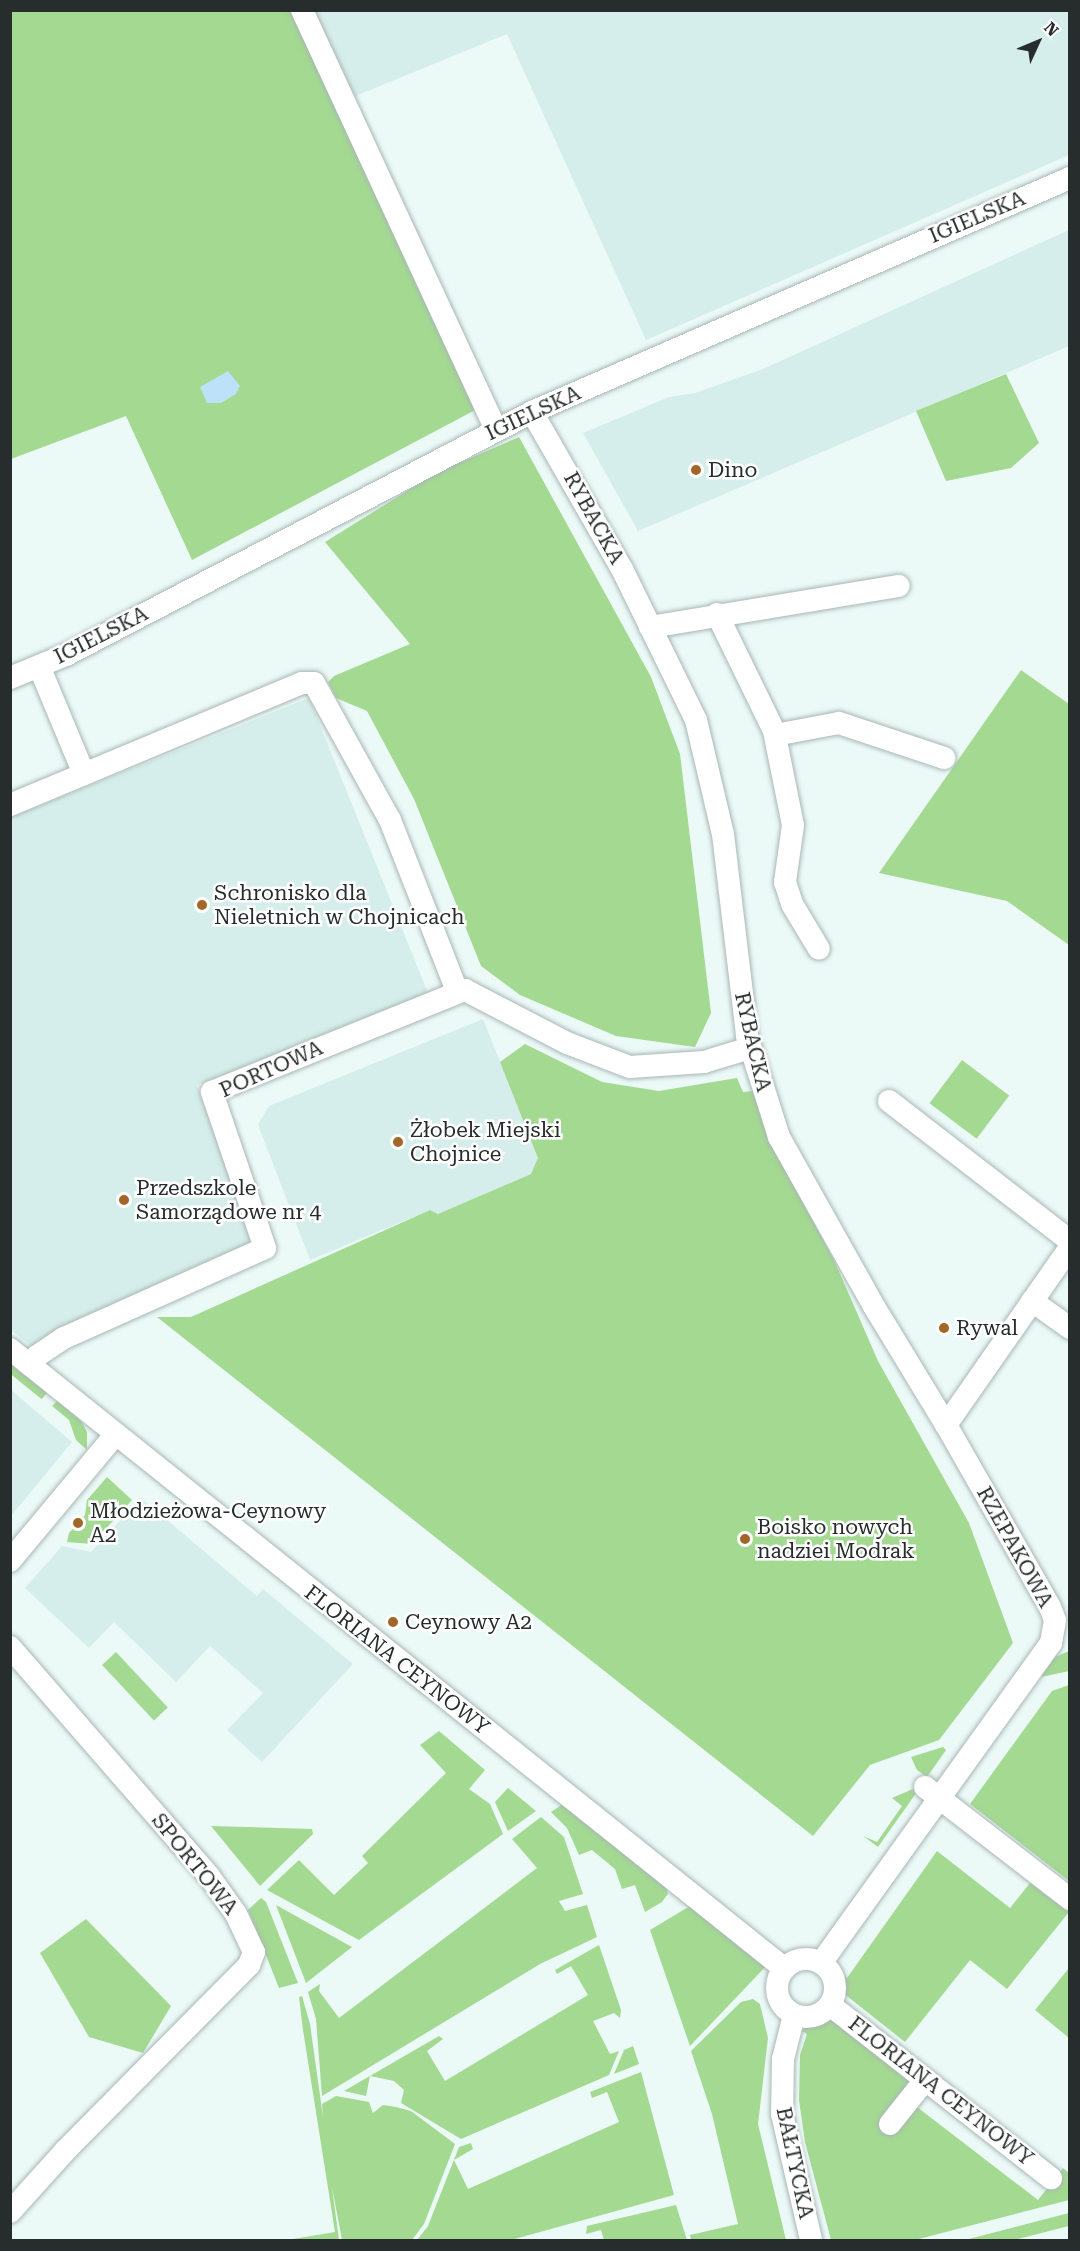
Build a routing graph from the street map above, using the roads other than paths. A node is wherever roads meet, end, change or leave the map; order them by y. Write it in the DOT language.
graph roads {
  1 [pos="302,10"];
  2 [pos="1070,178"];
  3 [pos="532,412"];
  4 [pos="496,429"];
  5 [pos="899,586"];
  6 [pos="717,614"];
  7 [pos="650,627"];
  8 [pos="39,666"];
  9 [pos="10,678"];
  10 [pos="774,735"];
  11 [pos="944,758"];
  12 [pos="84,774"];
  13 [pos="10,805"];
  14 [pos="819,949"];
  15 [pos="457,991"];
  16 [pos="750,1048"];
  17 [pos="889,1101"];
  18 [pos="1068,1249"];
  19 [pos="1032,1301"];
  20 [pos="1070,1328"];
  21 [pos="10,1349"];
  22 [pos="30,1365"];
  23 [pos="946,1425"];
  24 [pos="116,1434"];
  25 [pos="10,1561"];
  26 [pos="1062,1634"];
  27 [pos="10,1647"];
  28 [pos="932,1792"];
  29 [pos="1070,1899"];
  30 [pos="820,1963"];
  31 [pos="785,1969"];
  32 [pos="830,2005"];
  33 [pos="794,2015"];
  34 [pos="925,2080"];
  35 [pos="890,2124"];
  36 [pos="1051,2178"];
  37 [pos="10,2212"];
  38 [pos="811,2241"];
  1 -- 4 [label="street"];
  2 -- 3 [label="street, IGIELSKA"];
  3 -- 4 [label="street, IGIELSKA"];
  3 -- 7 [label="street, RYBACKA"];
  4 -- 8 [label="street, IGIELSKA"];
  5 -- 6 [label="street"];
  6 -- 7 [label="street"];
  6 -- 10 [label="street"];
  7 -- 16 [label="street, RYBACKA"];
  8 -- 9 [label="street, IGIELSKA"];
  8 -- 12 [label="street"];
  10 -- 11 [label="street"];
  10 -- 14 [label="street"];
  12 -- 13 [label="street"];
  12 -- 15 [label="street"];
  15 -- 16 [label="street"];
  15 -- 22 [label="street, PORTOWA"];
  16 -- 23 [label="street, RYBACKA"];
  17 -- 18 [label="street"];
  18 -- 19 [label="street"];
  19 -- 20 [label="street"];
  19 -- 23 [label="street"];
  21 -- 22 [label="street, FLORIANA CEYNOWY"];
  22 -- 24 [label="street, FLORIANA CEYNOWY"];
  23 -- 26 [label="street, RZEPAKOWA"];
  24 -- 25 [label="street"];
  24 -- 31 [label="street, FLORIANA CEYNOWY"];
  26 -- 28 [label="street, RZEPAKOWA"];
  27 -- 37 [label="street, SPORTOWA"];
  28 -- 29 [label="street"];
  28 -- 30 [label="street, RZEPAKOWA"];
  30 -- 31 [label="street"];
  30 -- 32 [label="street"];
  31 -- 33 [label="street"];
  32 -- 33 [label="street"];
  32 -- 34 [label="street, FLORIANA CEYNOWY"];
  33 -- 38 [label="street, BAŁTYCKA"];
  34 -- 35 [label="street"];
  34 -- 36 [label="street, FLORIANA CEYNOWY"];
}
